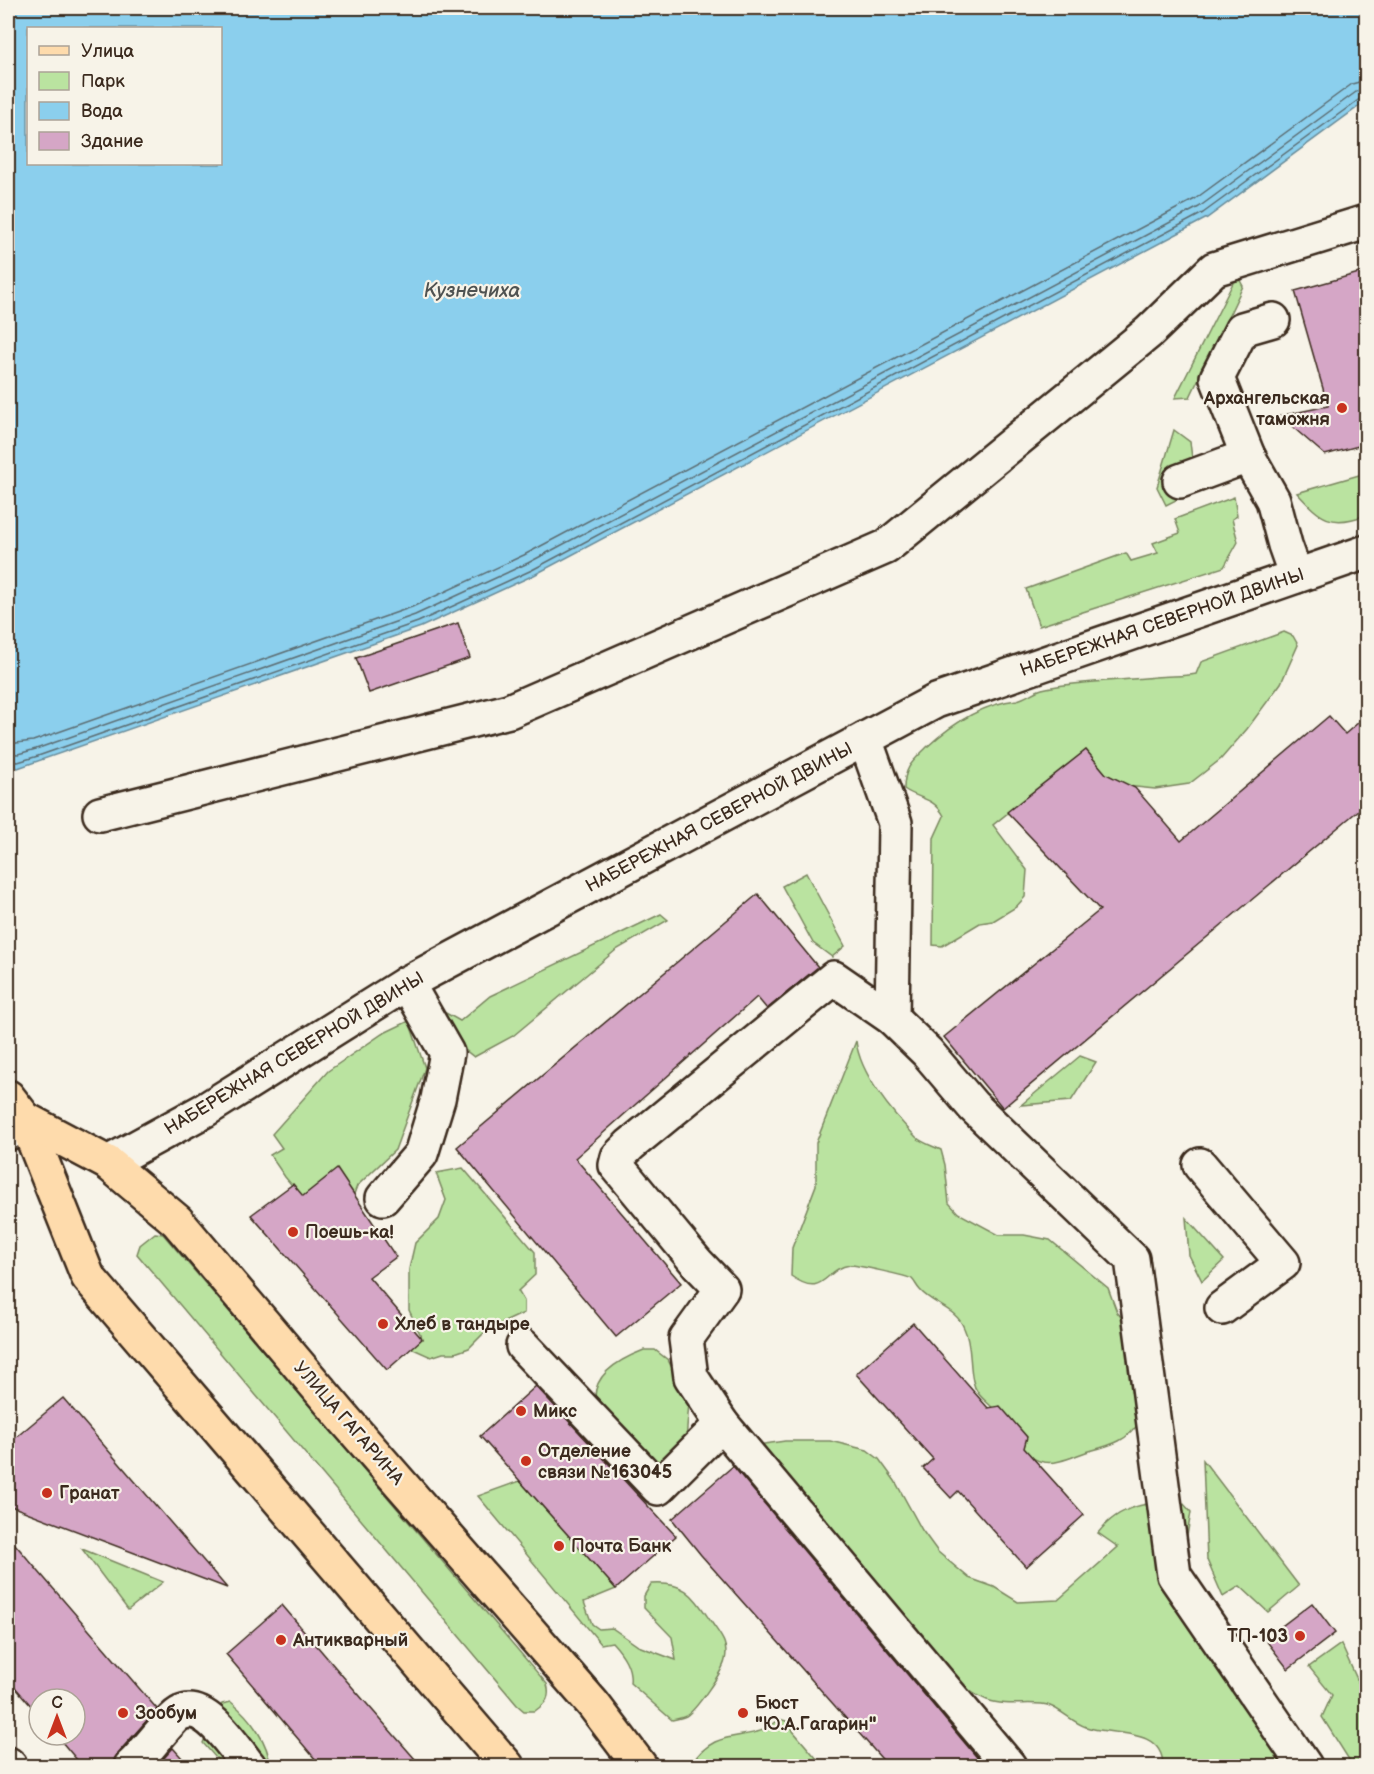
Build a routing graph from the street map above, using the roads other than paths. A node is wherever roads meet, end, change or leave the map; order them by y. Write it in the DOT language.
graph roads {
  1 [pos="1366,222"];
  2 [pos="1273,320"];
  3 [pos="1248,456"];
  4 [pos="1180,481"];
  5 [pos="1366,552"];
  6 [pos="1296,576"];
  7 [pos="865,739"];
  8 [pos="100,814"];
  9 [pos="407,983"];
  10 [pos="892,1018"];
  11 [pos="13,1116"];
  12 [pos="108,1163"];
  13 [pos="1200,1164"];
  14 [pos="383,1198"];
  15 [pos="1222,1308"];
  16 [pos="523,1346"];
  17 [pos="722,1424"];
  18 [pos="131,1767"];
  19 [pos="249,1767"];
  20 [pos="507,1767"];
  21 [pos="640,1767"];
  22 [pos="1009,1767"];
  23 [pos="1305,1767"];
  1 -- 8 [label="street"];
  2 -- 3 [label="street"];
  3 -- 4 [label="street"];
  3 -- 6 [label="street"];
  5 -- 6 [label="street, НАБЕРЕЖНАЯ СЕВЕРНОЙ ДВИНЫ"];
  6 -- 7 [label="street, НАБЕРЕЖНАЯ СЕВЕРНОЙ ДВИНЫ"];
  7 -- 9 [label="street, НАБЕРЕЖНАЯ СЕВЕРНОЙ ДВИНЫ"];
  7 -- 10 [label="street"];
  9 -- 12 [label="street, НАБЕРЕЖНАЯ СЕВЕРНОЙ ДВИНЫ"];
  9 -- 14 [label="street"];
  10 -- 17 [label="street"];
  10 -- 23 [label="street"];
  11 -- 12 [label="main road, УЛИЦА ГАГАРИНА"];
  11 -- 20 [label="main road, УЛИЦА ГАГАРИНА"];
  12 -- 21 [label="main road, УЛИЦА ГАГАРИНА"];
  13 -- 15 [label="street"];
  16 -- 17 [label="street"];
  17 -- 22 [label="street"];
  18 -- 19 [label="street"];
}
